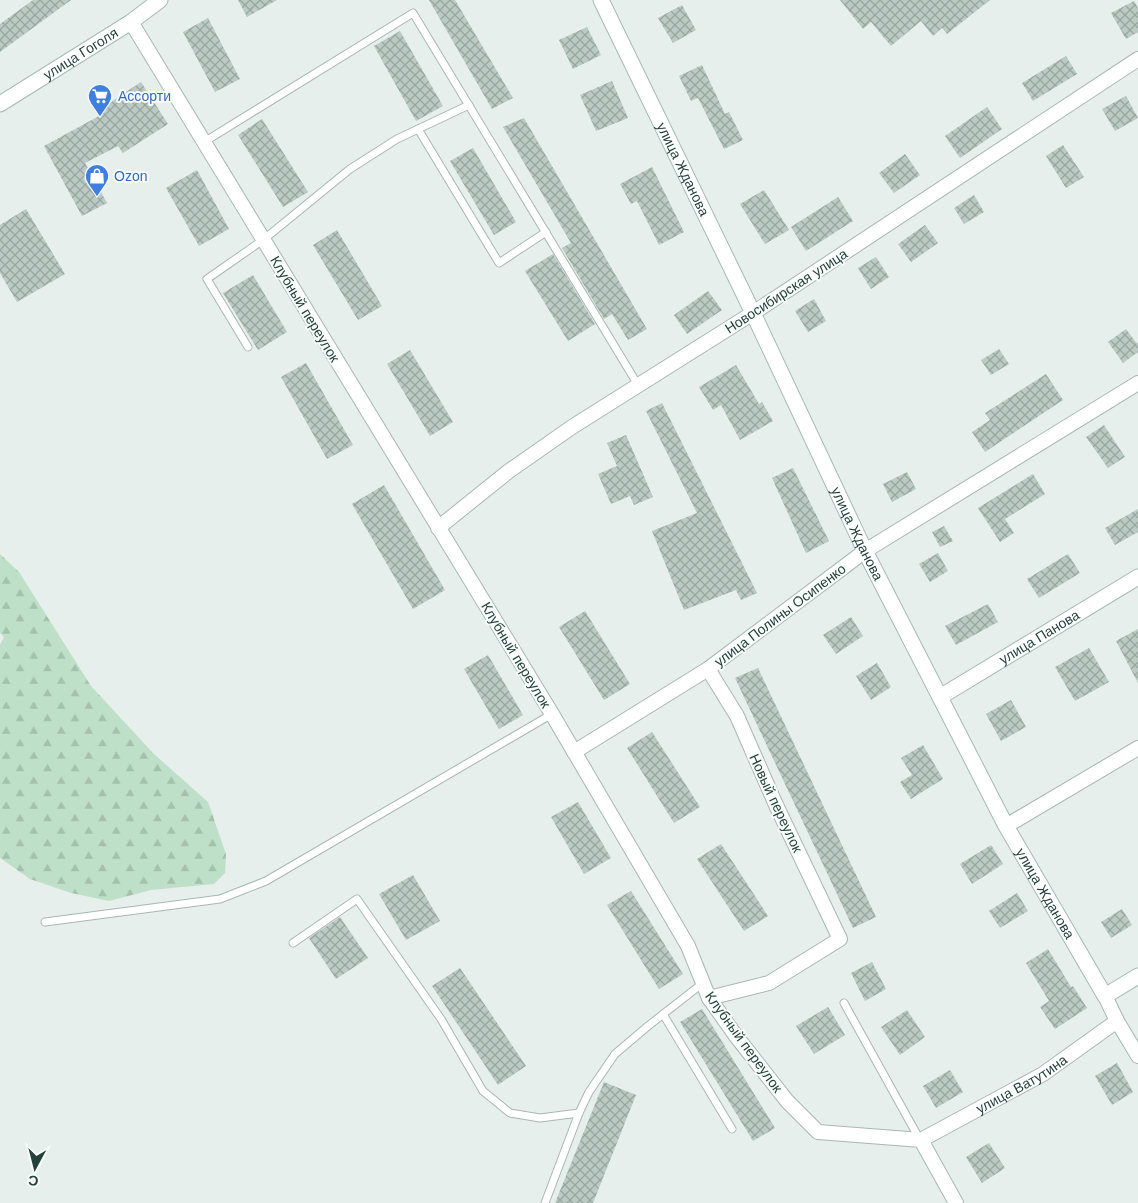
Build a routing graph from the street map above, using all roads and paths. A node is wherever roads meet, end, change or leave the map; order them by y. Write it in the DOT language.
graph roads {
  1 [pos="160,0"];
  2 [pos="601,0"];
  3 [pos="130,22"];
  4 [pos="1138,59"];
  5 [pos="0,104"];
  6 [pos="469,105"];
  7 [pos="418,129"];
  8 [pos="204,142"];
  9 [pos="546,232"];
  10 [pos="263,240"];
  11 [pos="753,313"];
  12 [pos="248,347"];
  13 [pos="1138,382"];
  14 [pos="638,385"];
  15 [pos="438,528"];
  16 [pos="865,551"];
  17 [pos="1138,577"];
  18 [pos="708,669"];
  19 [pos="940,697"];
  20 [pos="552,714"];
  21 [pos="1138,748"];
  22 [pos="574,752"];
  23 [pos="1006,826"];
  24 [pos="45,922"];
  25 [pos="292,943"];
  26 [pos="1138,976"];
  27 [pos="703,983"];
  28 [pos="1105,996"];
  29 [pos="709,998"];
  30 [pos="844,1003"];
  31 [pos="663,1014"];
  32 [pos="1117,1021"];
  33 [pos="1138,1056"];
  34 [pos="579,1113"];
  35 [pos="732,1129"];
  36 [pos="921,1140"];
  37 [pos="544,1203"];
  38 [pos="956,1203"];
  1 -- 3 [label="main road, улица Гоголя"];
  2 -- 11 [label="main road, улица Жданова"];
  3 -- 5 [label="main road, улица Гоголя"];
  3 -- 8 [label="street, Клубный переулок"];
  4 -- 11 [label="street, Новосибирская улица"];
  6 -- 7 [label="lane"];
  6 -- 8 [label="lane"];
  6 -- 9 [label="lane"];
  7 -- 9 [label="lane"];
  7 -- 10 [label="lane"];
  8 -- 10 [label="street, Клубный переулок"];
  9 -- 14 [label="lane"];
  10 -- 12 [label="lane"];
  10 -- 15 [label="street, Клубный переулок"];
  11 -- 14 [label="street, Новосибирская улица"];
  11 -- 16 [label="main road, улица Жданова"];
  13 -- 16 [label="street, улица Полины Осипенко"];
  14 -- 15 [label="street, Новосибирская улица"];
  15 -- 20 [label="street, Клубный переулок"];
  16 -- 18 [label="street, улица Полины Осипенко"];
  16 -- 19 [label="main road, улица Жданова"];
  17 -- 19 [label="main road, улица Панова"];
  18 -- 22 [label="street, улица Полины Осипенко"];
  18 -- 29 [label="street, Новый переулок"];
  19 -- 23 [label="main road, улица Жданова"];
  20 -- 22 [label="street, Клубный переулок"];
  20 -- 24 [label="lane"];
  21 -- 23 [label="street"];
  22 -- 27 [label="street, Клубный переулок"];
  23 -- 28 [label="main road, улица Жданова"];
  25 -- 34 [label="lane"];
  26 -- 28 [label="main road"];
  27 -- 29 [label="street, Клубный переулок"];
  27 -- 31 [label="lane"];
  28 -- 32 [label="street, улица Жданова"];
  29 -- 36 [label="street, Клубный переулок"];
  30 -- 36 [label="lane"];
  31 -- 34 [label="lane"];
  31 -- 35 [label="lane"];
  32 -- 33 [label="street, улица Жданова"];
  32 -- 36 [label="street, улица Ватутина"];
  34 -- 37 [label="lane"];
  36 -- 38 [label="street"];
}
